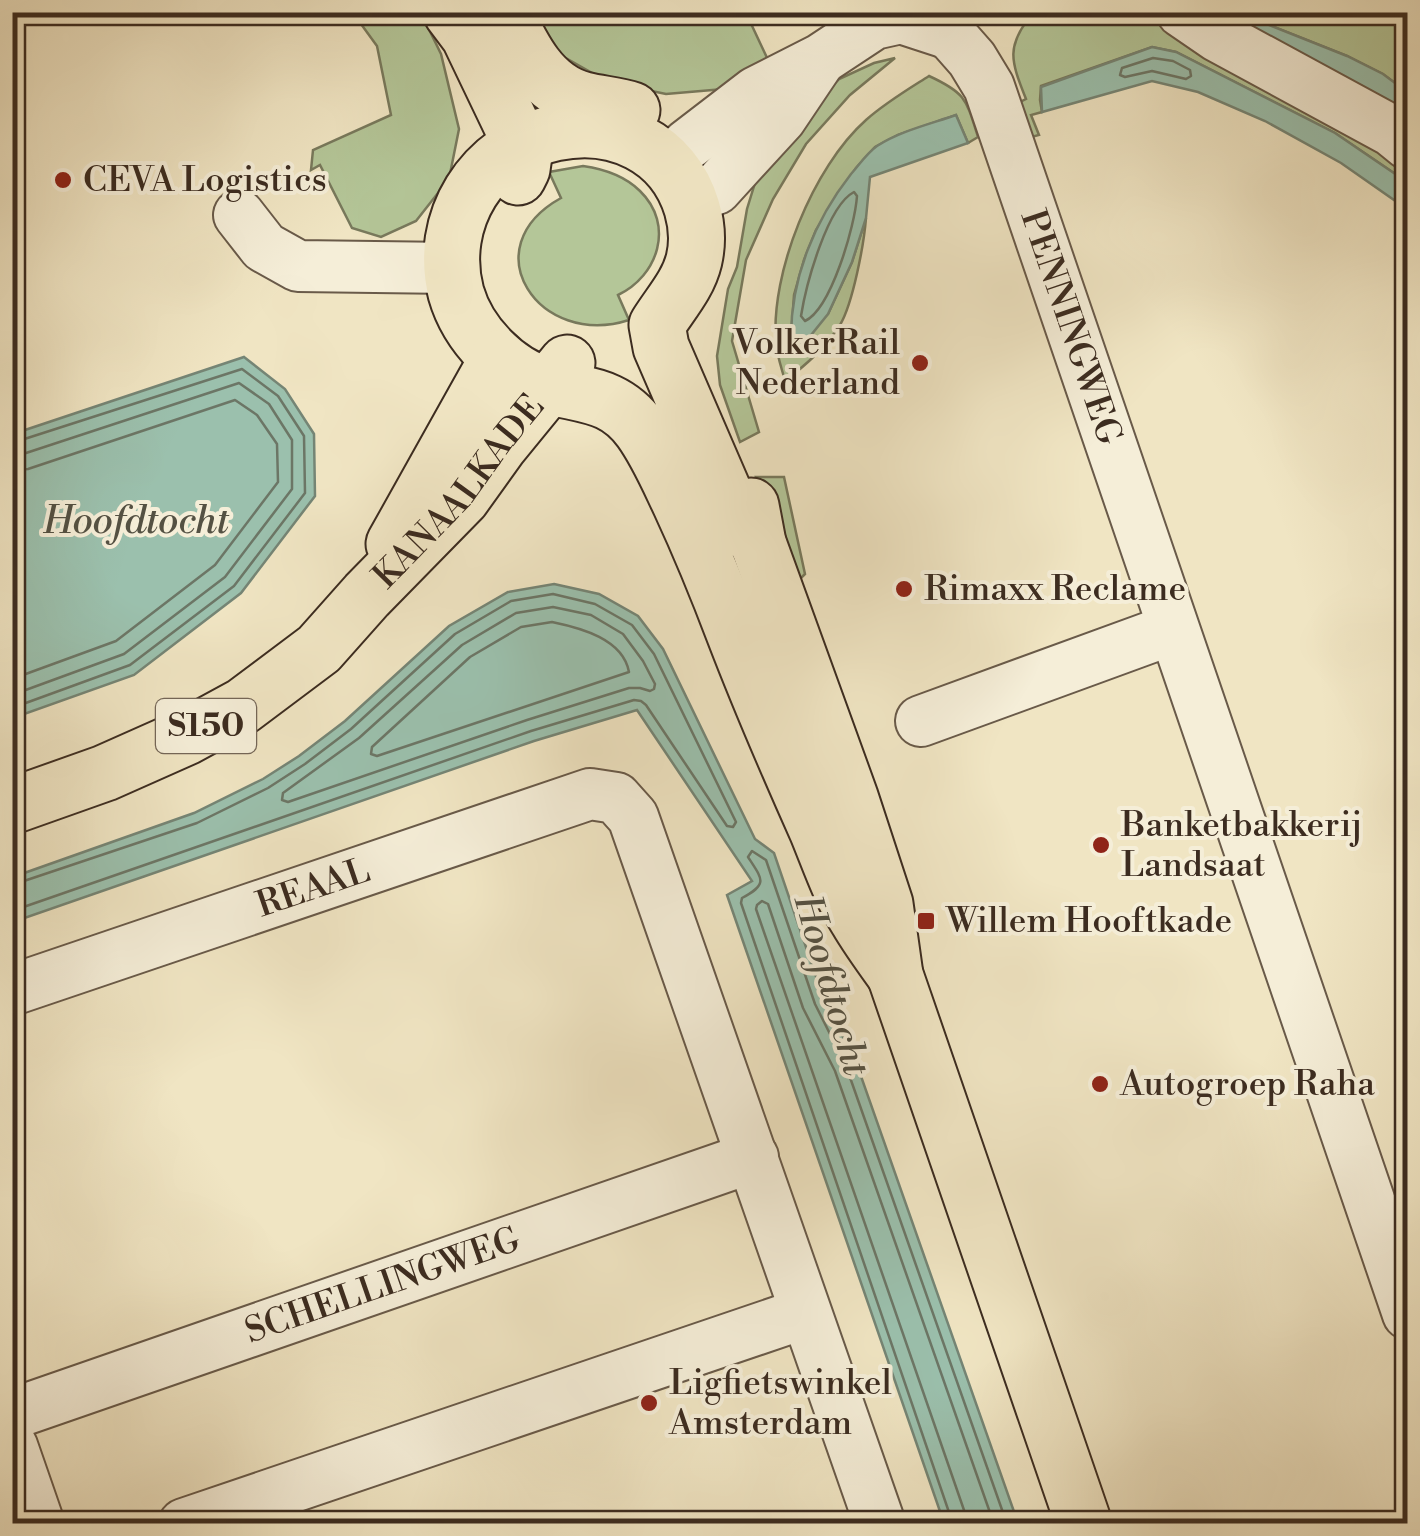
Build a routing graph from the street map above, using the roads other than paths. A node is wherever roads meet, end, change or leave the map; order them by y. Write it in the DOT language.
graph roads {
  1 [pos="441,12"];
  2 [pos="451,12"];
  3 [pos="505,12"];
  4 [pos="1182,12"];
  5 [pos="966,23"];
  6 [pos="1408,144"];
  7 [pos="508,154"];
  8 [pos="688,164"];
  9 [pos="239,215"];
  10 [pos="467,270"];
  11 [pos="673,338"];
  12 [pos="498,358"];
  13 [pos="569,381"];
  14 [pos="367,595"];
  15 [pos="1173,630"];
  16 [pos="921,721"];
  17 [pos="12,806"];
  18 [pos="895,975"];
  19 [pos="12,990"];
  20 [pos="754,1157"];
  21 [pos="805,1313"];
  22 [pos="1408,1314"];
  23 [pos="12,1414"];
  24 [pos="12,1446"];
  25 [pos="39,1524"];
  26 [pos="184,1524"];
  27 [pos="880,1524"];
  28 [pos="1084,1524"];
  1 -- 7 [label="main road"];
  2 -- 7 [label="main road"];
  3 -- 8 [label="main road"];
  4 -- 6 [label="street"];
  5 -- 8 [label="street"];
  5 -- 15 [label="street, PENNINGWEG"];
  7 -- 8 [label="main road"];
  7 -- 10 [label="main road"];
  8 -- 11 [label="main road"];
  9 -- 10 [label="street"];
  10 -- 12 [label="main road"];
  10 -- 13 [label="main road"];
  11 -- 13 [label="main road"];
  11 -- 18 [label="main road"];
  12 -- 13 [label="main road"];
  12 -- 14 [label="main road, KANAALKADE / S150"];
  13 -- 14 [label="main road, KANAALKADE / S150"];
  13 -- 18 [label="main road"];
  14 -- 17 [label="main road, KANAALKADE / S150"];
  15 -- 16 [label="street"];
  15 -- 22 [label="street, PENNINGWEG"];
  18 -- 28 [label="main road"];
  19 -- 20 [label="street, REAAL"];
  20 -- 21 [label="street"];
  20 -- 23 [label="street, SCHELLINGWEG"];
  21 -- 26 [label="street"];
  21 -- 27 [label="street"];
  24 -- 25 [label="street"];
}
